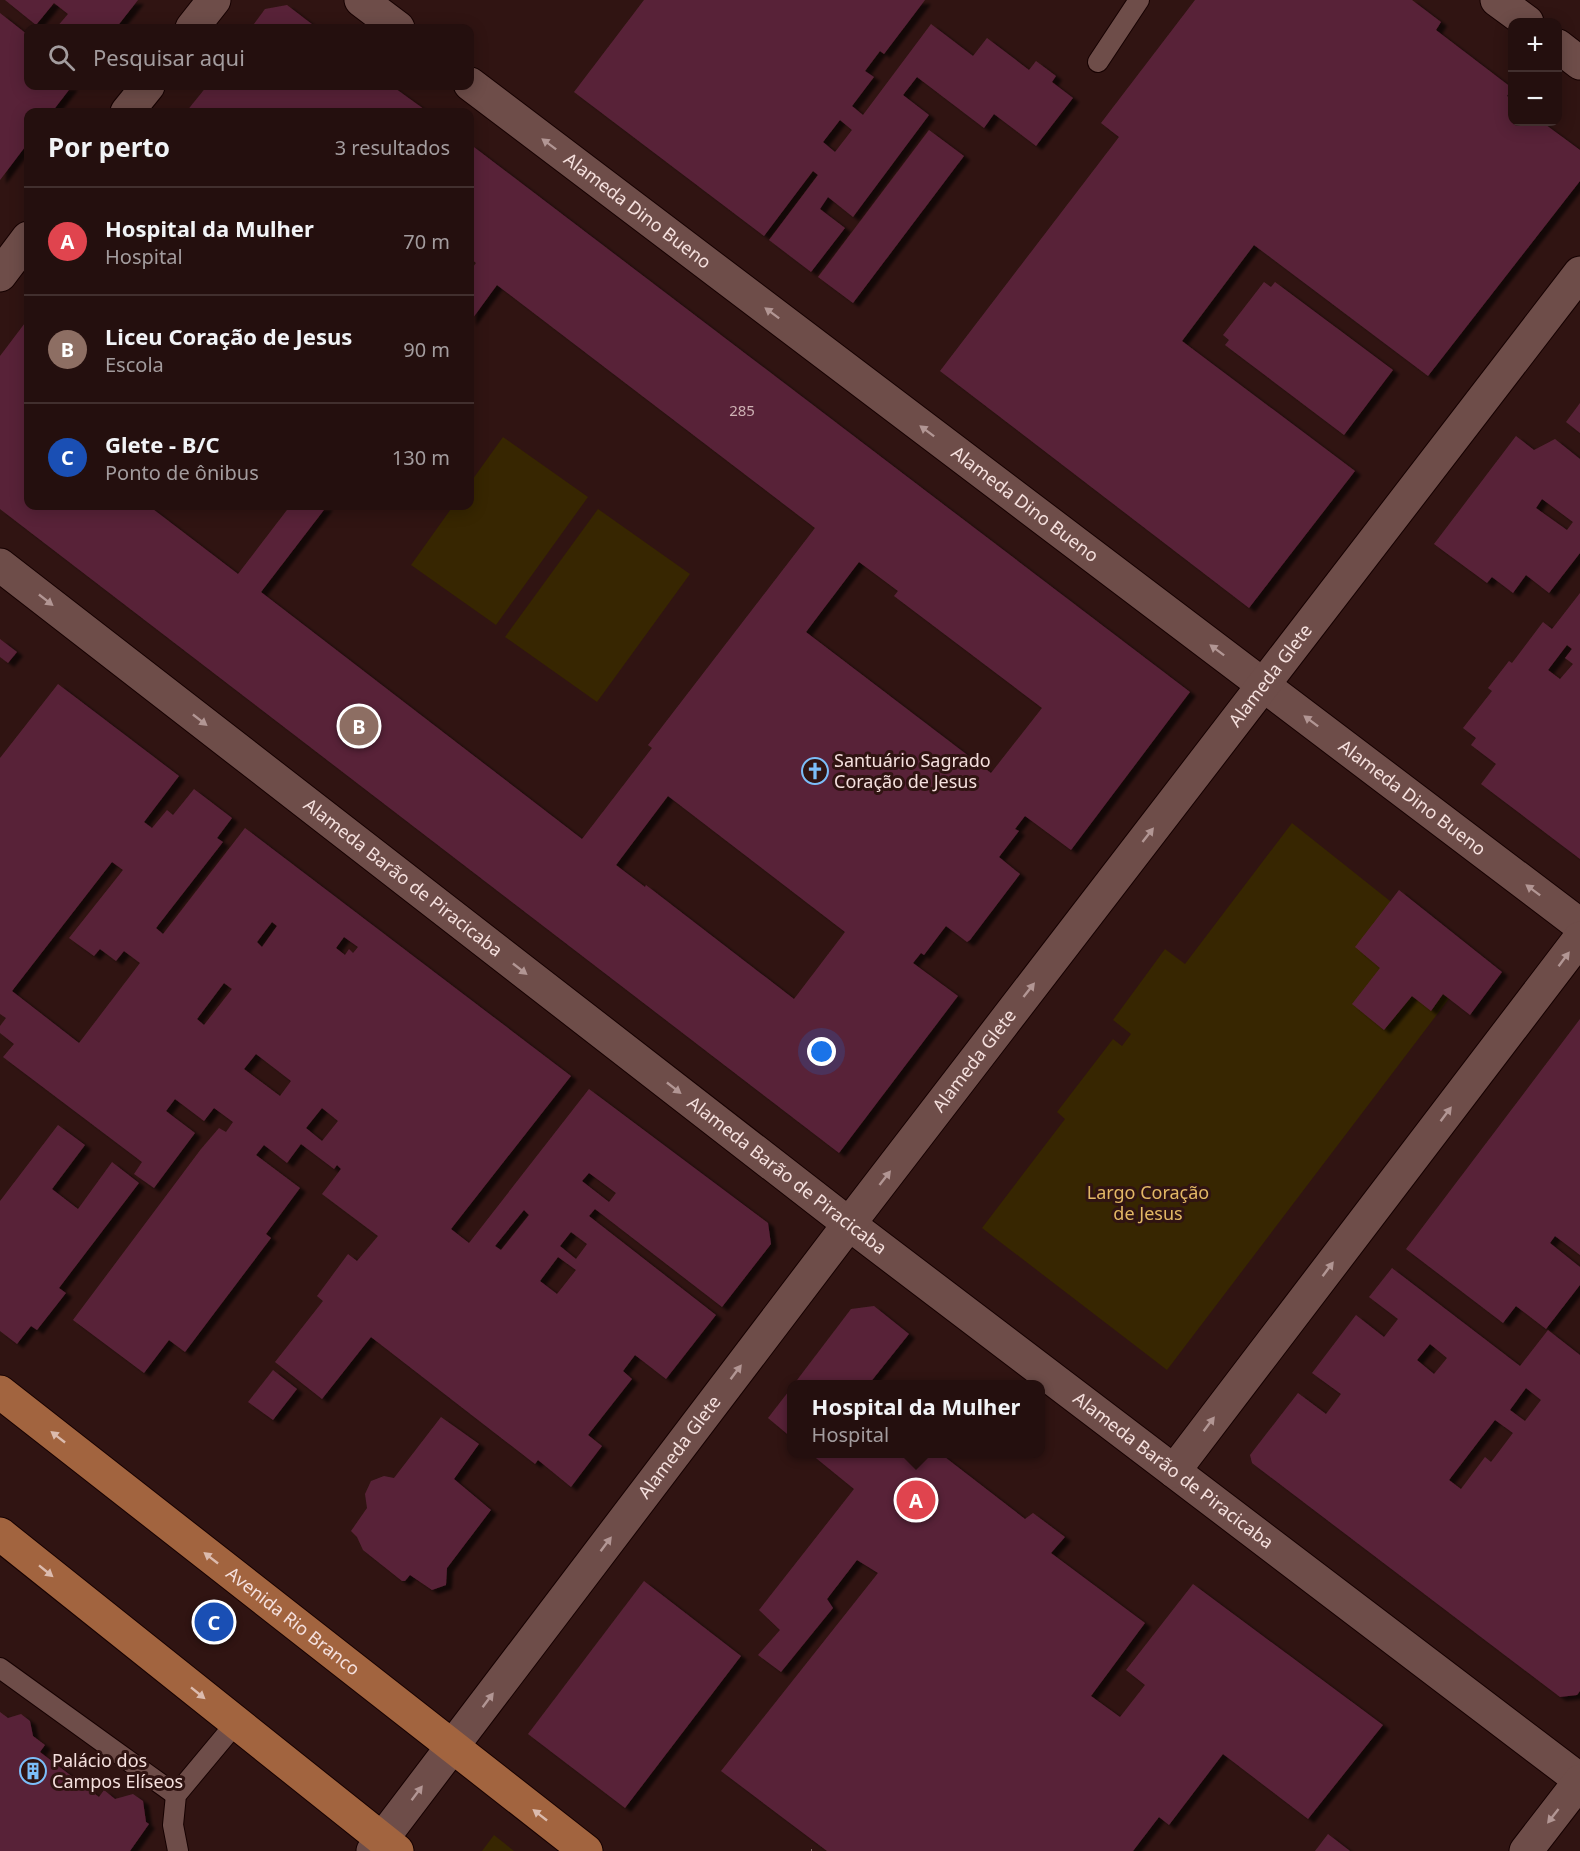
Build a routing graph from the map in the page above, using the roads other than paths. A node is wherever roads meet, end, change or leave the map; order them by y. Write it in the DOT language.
graph roads {
  1 [pos="214,0"];
  2 [pos="361,0"];
  3 [pos="1139,0"];
  4 [pos="1497,0"];
  5 [pos="1522,18"];
  6 [pos="195,24"];
  7 [pos="393,24"];
  8 [pos="1562,50"];
  9 [pos="1098,62"];
  10 [pos="1580,63"];
  11 [pos="474,87"];
  12 [pos="145,90"];
  13 [pos="130,108"];
  14 [pos="24,243"];
  15 [pos="1580,273"];
  16 [pos="0,275"];
  17 [pos="0,565"];
  18 [pos="1263,685"];
  19 [pos="1580,925"];
  20 [pos="1580,938"];
  21 [pos="849,1224"];
  22 [pos="0,1392"];
  23 [pos="1174,1471"];
  24 [pos="0,1534"];
  25 [pos="0,1668"];
  26 [pos="236,1723"];
  27 [pos="453,1746"];
  28 [pos="1580,1780"];
  29 [pos="176,1795"];
  30 [pos="384,1847"];
  31 [pos="178,1851"];
  32 [pos="586,1851"];
  33 [pos="1526,1851"];
  1 -- 6 [label="street"];
  2 -- 7 [label="street"];
  3 -- 9 [label="lane"];
  4 -- 5 [label="street"];
  8 -- 10 [label="street"];
  18 -- 11 [label="street, Alameda Dino Bueno, one-way"];
  12 -- 13 [label="street"];
  14 -- 16 [label="street"];
  15 -- 18 [label="street, Alameda Glete"];
  17 -- 21 [label="street, Alameda Barão de Piracicaba, one-way"];
  19 -- 18 [label="street, Alameda Dino Bueno, one-way"];
  21 -- 18 [label="street, Alameda Glete, one-way"];
  23 -- 20 [label="street, one-way"];
  21 -- 23 [label="street, Alameda Barão de Piracicaba"];
  27 -- 21 [label="street, Alameda Glete, one-way"];
  27 -- 22 [label="main road, Avenida Rio Branco, one-way"];
  23 -- 28 [label="street, Alameda Barão de Piracicaba"];
  24 -- 26 [label="main road, one-way"];
  25 -- 29 [label="lane"];
  26 -- 29 [label="lane"];
  26 -- 30 [label="main road"];
  30 -- 27 [label="street, Alameda Glete, one-way"];
  32 -- 27 [label="main road, Avenida Rio Branco, one-way"];
  28 -- 33 [label="street, one-way"];
  29 -- 31 [label="lane"];
}
